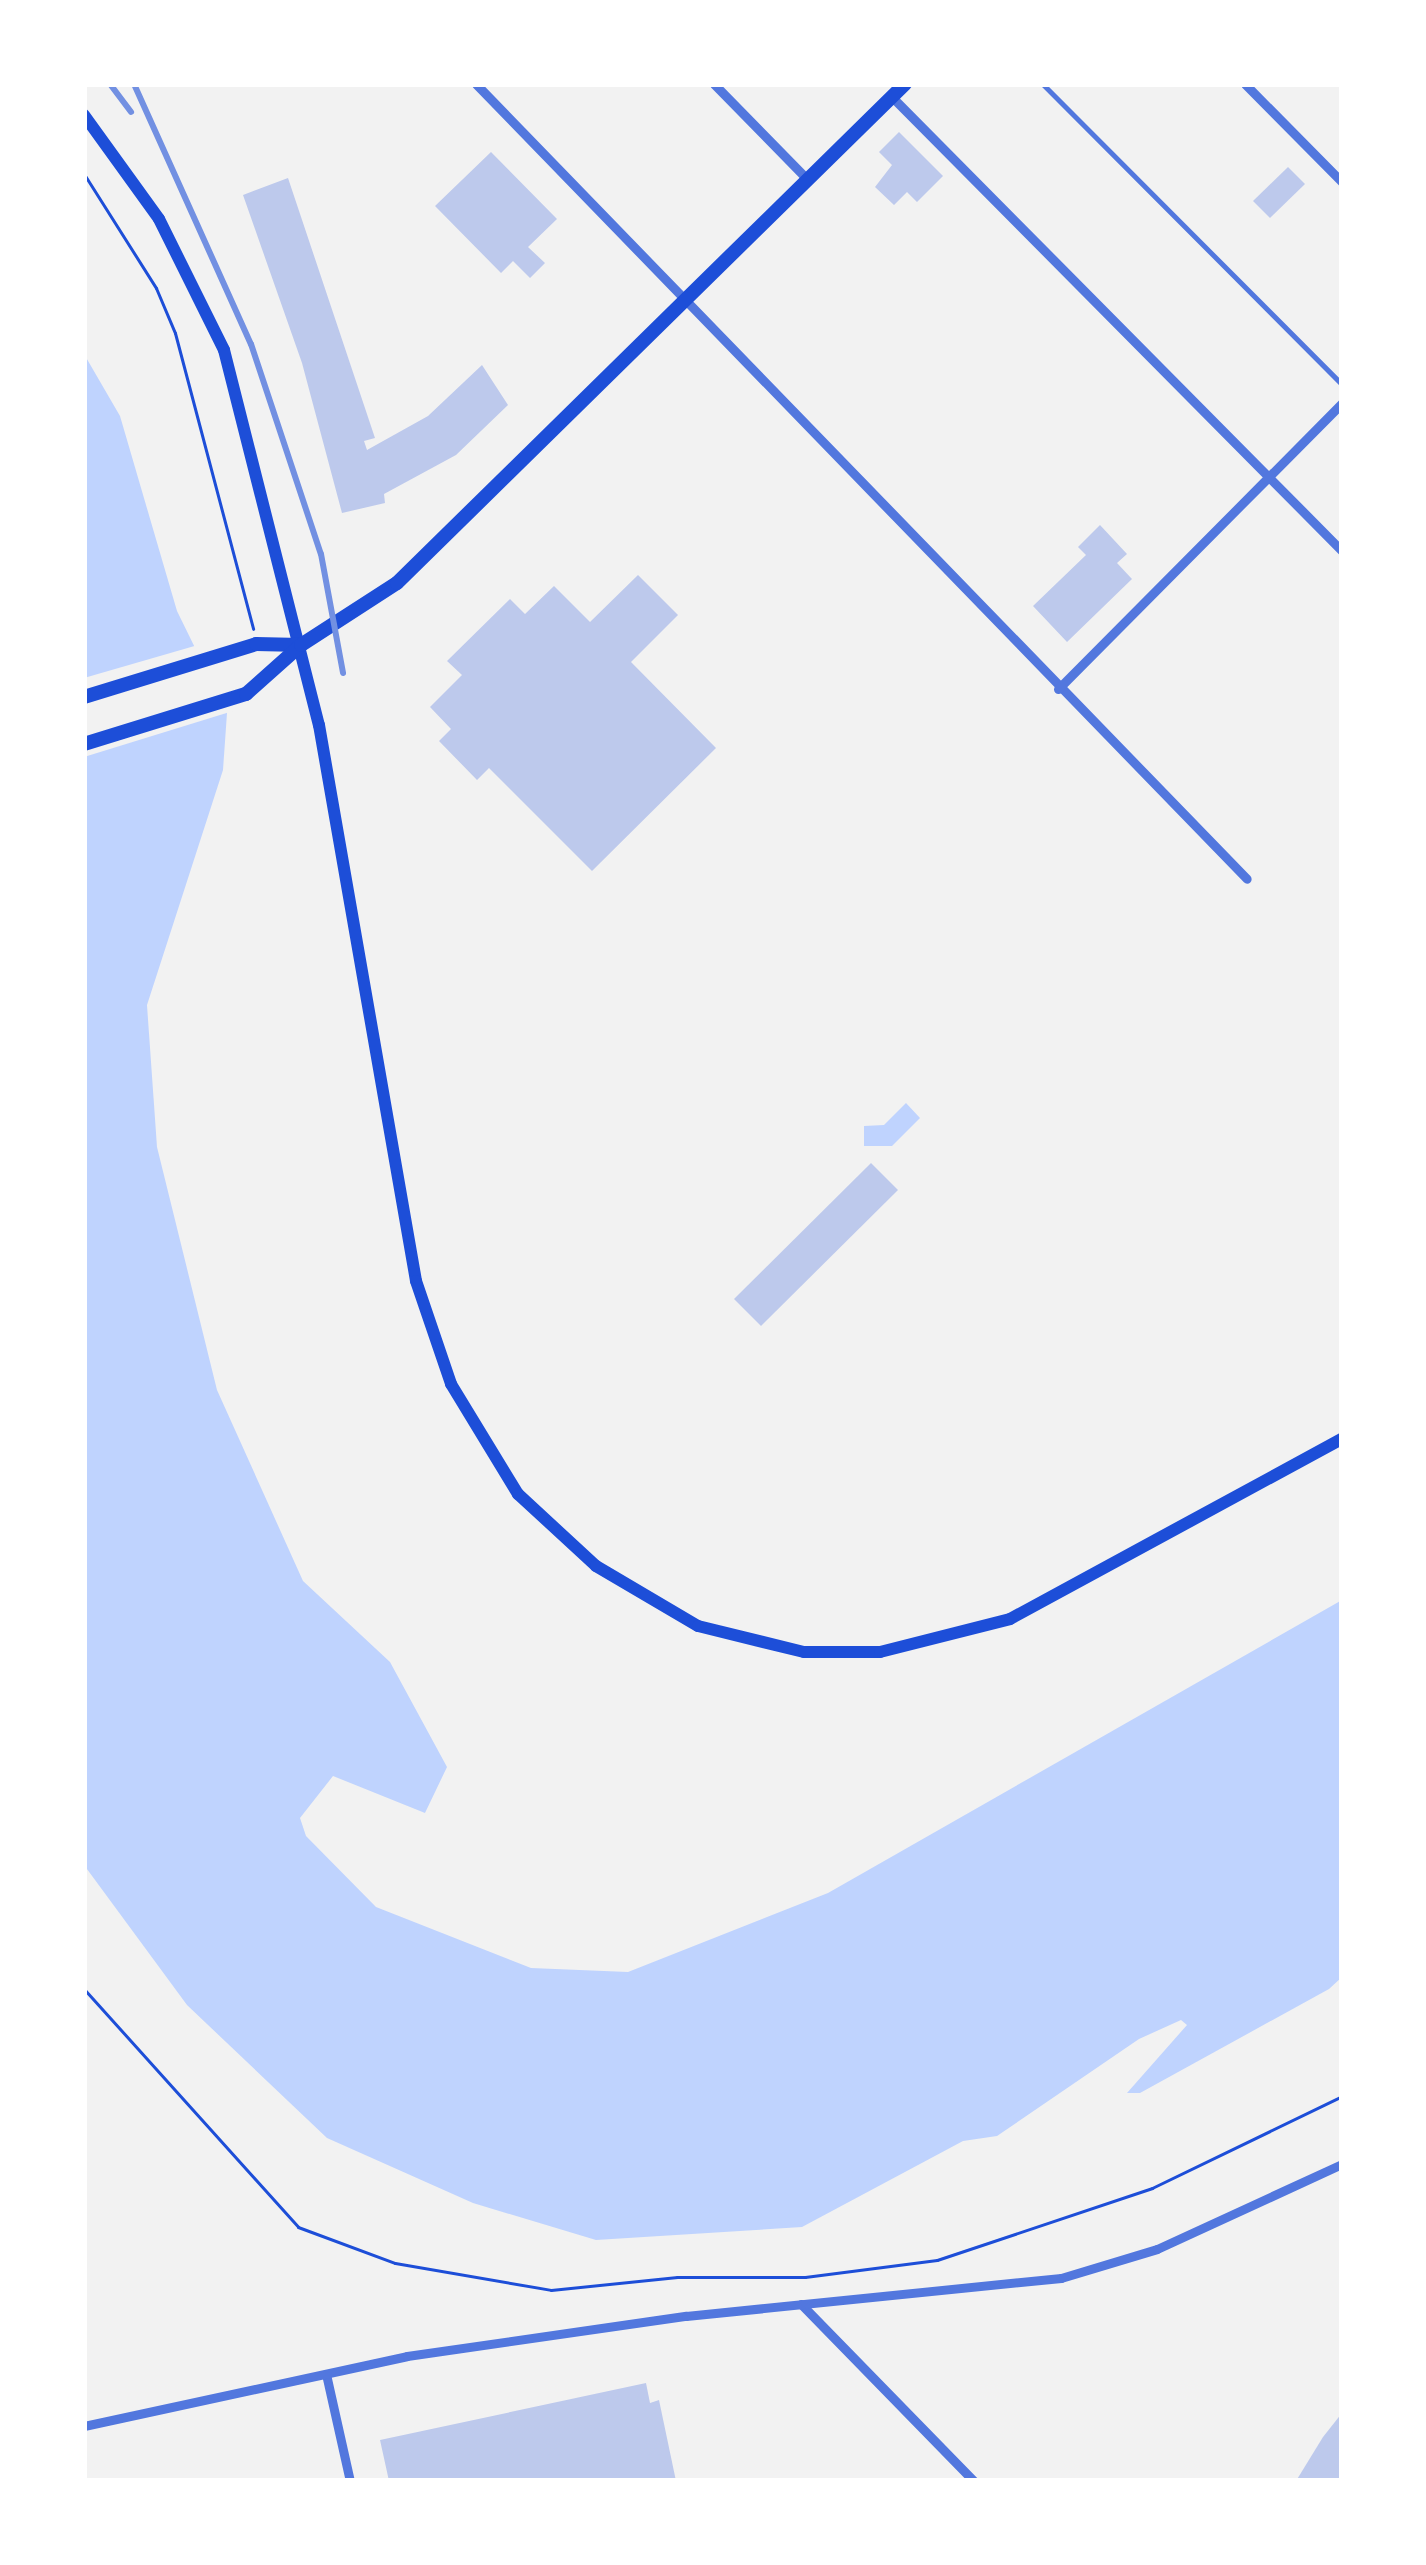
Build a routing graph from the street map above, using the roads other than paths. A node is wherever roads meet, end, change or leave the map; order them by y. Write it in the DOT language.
graph roads {
  1 [pos="476,84"];
  2 [pos="714,84"];
  3 [pos="905,84"];
  4 [pos="1043,84"];
  5 [pos="1245,84"];
  6 [pos="892,97"];
  7 [pos="84,115"];
  8 [pos="808,180"];
  9 [pos="1342,182"];
  10 [pos="684,302"];
  11 [pos="1342,384"];
  12 [pos="1342,403"];
  13 [pos="1268,477"];
  14 [pos="1342,551"];
  15 [pos="301,645"];
  16 [pos="1058,689"];
  17 [pos="84,697"];
  18 [pos="84,744"];
  19 [pos="1247,879"];
  20 [pos="1342,1439"];
  21 [pos="1342,2164"];
  22 [pos="801,2304"];
  23 [pos="326,2374"];
  24 [pos="84,2426"];
  25 [pos="350,2481"];
  26 [pos="974,2481"];
  1 -- 10 [label="street"];
  2 -- 8 [label="street"];
  3 -- 6 [label="main road"];
  4 -- 11 [label="lane"];
  5 -- 9 [label="street"];
  6 -- 8 [label="main road"];
  6 -- 13 [label="street"];
  7 -- 15 [label="main road"];
  8 -- 10 [label="main road"];
  10 -- 15 [label="main road"];
  10 -- 16 [label="street"];
  12 -- 13 [label="street"];
  13 -- 14 [label="street"];
  13 -- 16 [label="street"];
  15 -- 17 [label="main road"];
  15 -- 18 [label="main road"];
  15 -- 20 [label="main road"];
  16 -- 19 [label="street"];
  21 -- 22 [label="street"];
  22 -- 23 [label="street"];
  22 -- 26 [label="street"];
  23 -- 24 [label="street"];
  23 -- 25 [label="street"];
}
